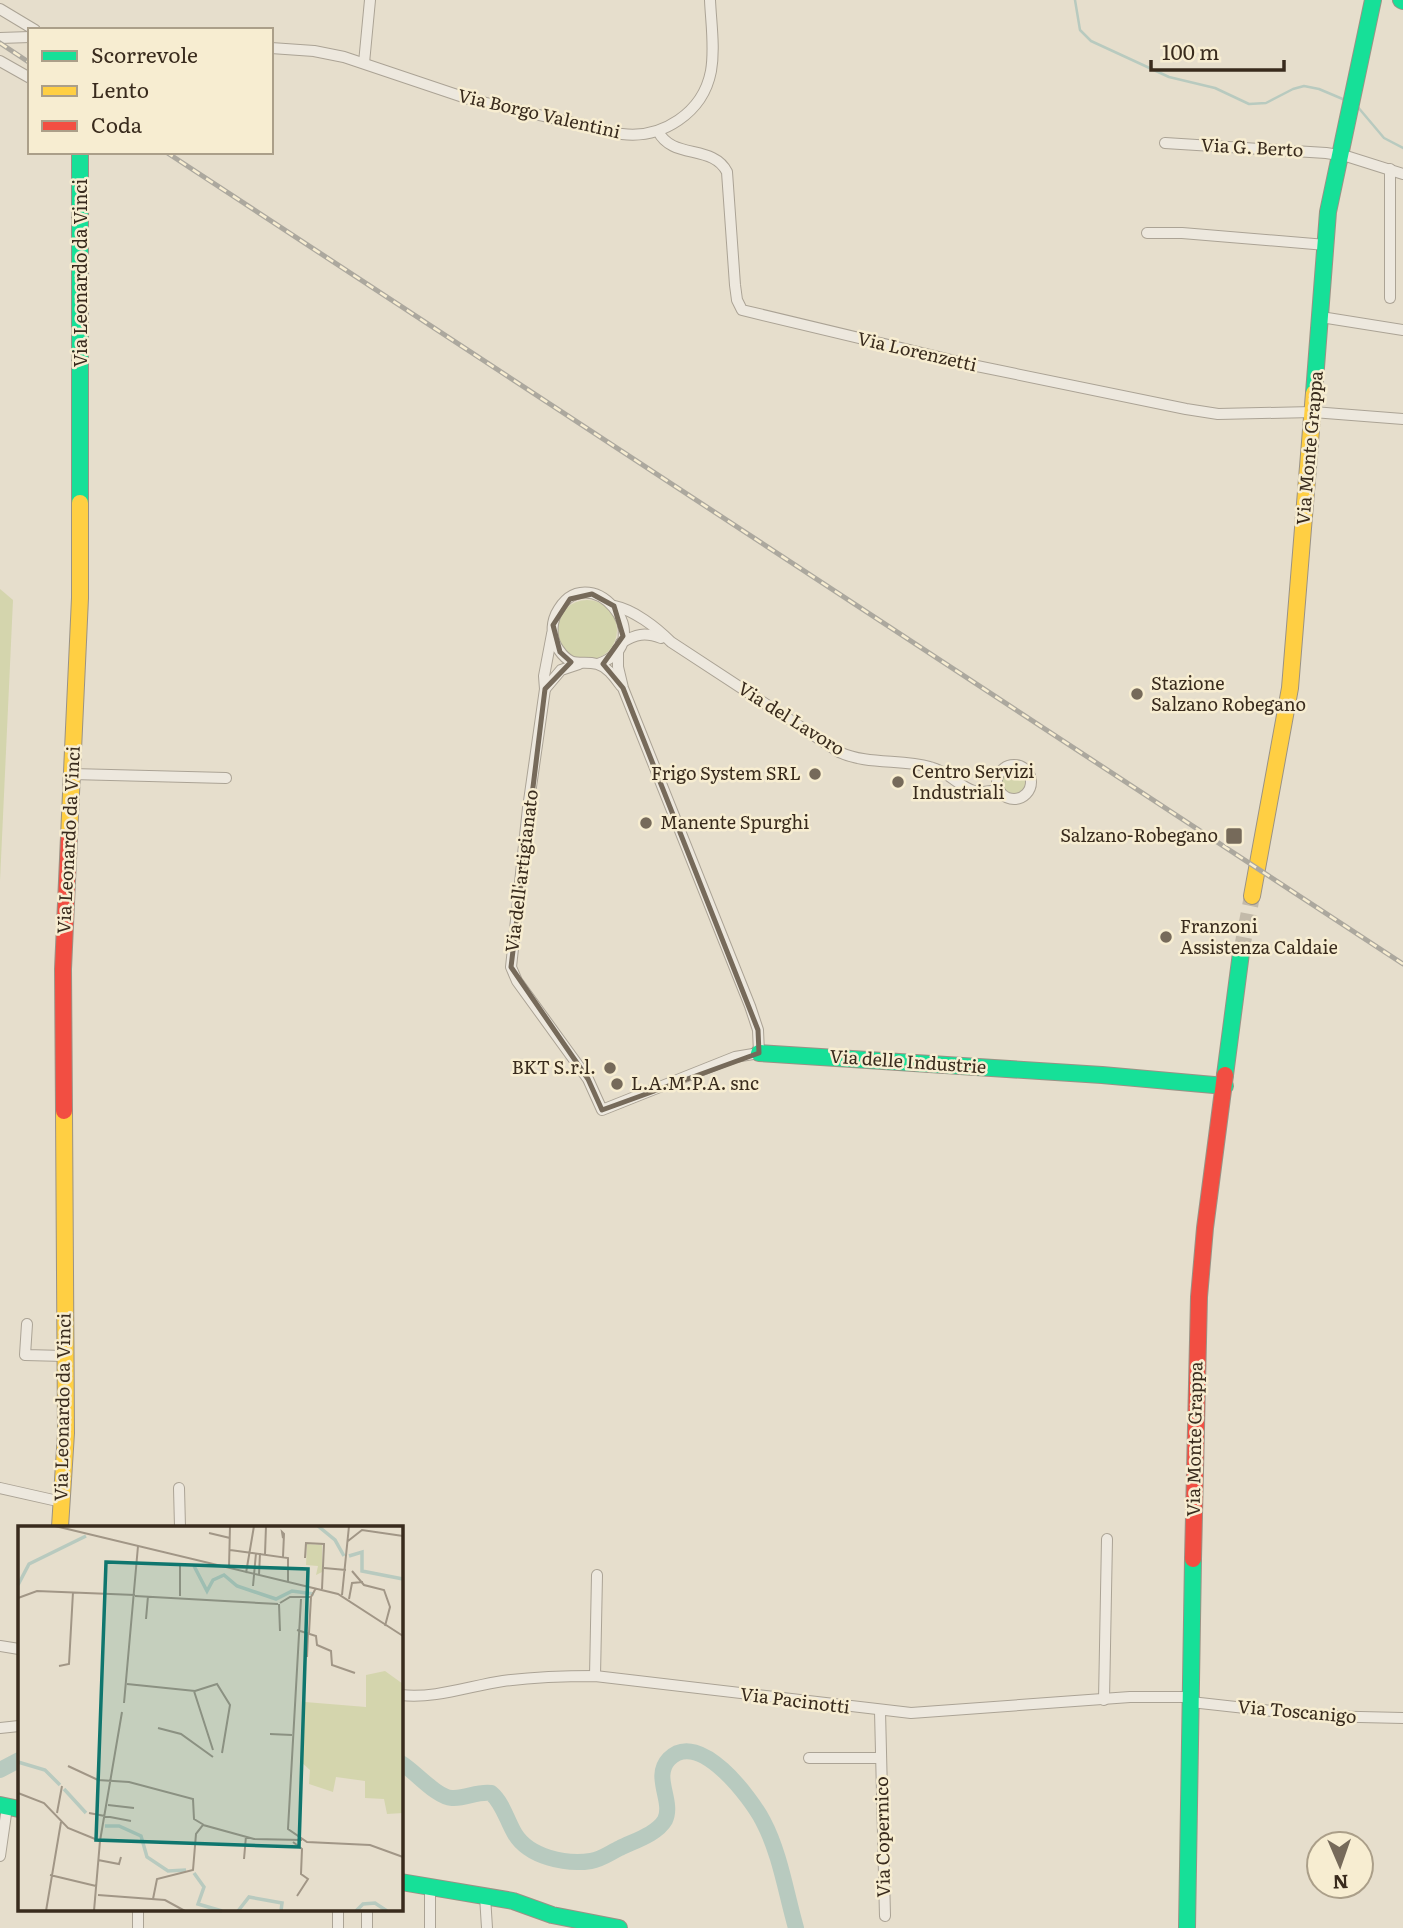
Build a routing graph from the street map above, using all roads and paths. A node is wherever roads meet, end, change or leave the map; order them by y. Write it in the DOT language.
graph roads {
  1 [pos="370,0"];
  2 [pos="710,0"];
  3 [pos="1373,0"];
  4 [pos="0,9"];
  5 [pos="32,28"];
  6 [pos="28,37"];
  7 [pos="0,38"];
  8 [pos="273,48"];
  9 [pos="0,61"];
  10 [pos="364,63"];
  11 [pos="28,77"];
  12 [pos="658,131"];
  13 [pos="1165,143"];
  14 [pos="80,154"];
  15 [pos="1339,155"];
  16 [pos="1390,169"];
  17 [pos="1403,174"];
  18 [pos="1147,233"];
  19 [pos="1326,245"];
  20 [pos="1390,298"];
  21 [pos="1321,317"];
  22 [pos="1403,331"];
  23 [pos="1313,412"];
  24 [pos="1403,419"];
  25 [pos="614,606"];
  26 [pos="552,634"];
  27 [pos="671,642"];
  28 [pos="619,646"];
  29 [pos="579,664"];
  30 [pos="598,664"];
  31 [pos="623,688"];
  32 [pos="545,689"];
  33 [pos="72,774"];
  34 [pos="226,778"];
  35 [pos="999,789"];
  36 [pos="1252,896"];
  37 [pos="1241,953"];
  38 [pos="759,1053"];
  39 [pos="1224,1086"];
  40 [pos="602,1110"];
  41 [pos="26,1324"];
  42 [pos="65,1356"];
  43 [pos="0,1488"];
  44 [pos="179,1488"];
  45 [pos="62,1502"];
  46 [pos="60,1526"];
  47 [pos="180,1526"];
  48 [pos="1107,1539"];
  49 [pos="597,1575"];
  50 [pos="0,1646"];
  51 [pos="18,1649"];
  52 [pos="595,1676"];
  53 [pos="402,1695"];
  54 [pos="1104,1700"];
  55 [pos="1191,1700"];
  56 [pos="880,1711"];
  57 [pos="1403,1718"];
  58 [pos="18,1727"];
  59 [pos="0,1728"];
  60 [pos="809,1758"];
  61 [pos="881,1758"];
  62 [pos="9,1807"];
  63 [pos="0,1856"];
  64 [pos="402,1882"];
  65 [pos="430,1886"];
  66 [pos="485,1896"];
  67 [pos="138,1910"];
  68 [pos="338,1910"];
  69 [pos="367,1910"];
  70 [pos="885,1916"];
  71 [pos="551,1921"];
  72 [pos="138,1928"];
  73 [pos="338,1928"];
  74 [pos="367,1928"];
  75 [pos="430,1928"];
  76 [pos="487,1928"];
  77 [pos="619,1928"];
  78 [pos="1187,1928"];
  1 -- 10 [label="street"];
  2 -- 12 [label="street, Via Borgo Valentini"];
  3 -- 15 [label="street, Via Monte Grappa"];
  4 -- 5 [label="street"];
  6 -- 7 [label="street"];
  8 -- 10 [label="street, Via Borgo Valentini"];
  9 -- 11 [label="street"];
  10 -- 12 [label="street, Via Borgo Valentini"];
  12 -- 23 [label="street, Via Lorenzetti"];
  13 -- 15 [label="street, Via G. Berto"];
  14 -- 33 [label="street, Via Leonardo da Vinci"];
  15 -- 16 [label="street, Via G. Berto"];
  15 -- 19 [label="street, Via Monte Grappa"];
  16 -- 17 [label="street, Via G. Berto"];
  16 -- 20 [label="street"];
  18 -- 19 [label="street"];
  19 -- 21 [label="street, Via Monte Grappa"];
  21 -- 22 [label="street"];
  21 -- 23 [label="street, Via Monte Grappa"];
  23 -- 24 [label="street"];
  23 -- 36 [label="street, Via Monte Grappa"];
  25 -- 26 [label="street, Via dell'artigianato"];
  25 -- 27 [label="street, Via del Lavoro"];
  25 -- 28 [label="street"];
  26 -- 29 [label="street"];
  26 -- 32 [label="street, Via dell'artigianato"];
  27 -- 28 [label="street, Via del Lavoro"];
  27 -- 35 [label="street, Via del Lavoro"];
  28 -- 30 [label="street"];
  28 -- 31 [label="street"];
  29 -- 30 [label="street"];
  29 -- 32 [label="street"];
  30 -- 31 [label="street"];
  31 -- 38 [label="street"];
  32 -- 40 [label="street, Via dell'artigianato"];
  33 -- 34 [label="street"];
  33 -- 42 [label="street, Via Leonardo da Vinci"];
  37 -- 39 [label="street, Via Monte Grappa"];
  38 -- 39 [label="street, Via delle Industrie"];
  38 -- 40 [label="street, Via delle Industrie"];
  39 -- 55 [label="street, Via Monte Grappa"];
  41 -- 42 [label="street"];
  42 -- 45 [label="street, Via Leonardo da Vinci"];
  43 -- 45 [label="street"];
  44 -- 47 [label="street"];
  45 -- 46 [label="street, Via Leonardo da Vinci"];
  48 -- 54 [label="street"];
  49 -- 52 [label="street"];
  50 -- 51 [label="street"];
  52 -- 53 [label="street, Via Pacinotti"];
  52 -- 56 [label="street, Via Pacinotti"];
  54 -- 55 [label="street, Via Pacinotti"];
  54 -- 56 [label="street, Via Pacinotti"];
  55 -- 57 [label="street, Via Toscanigo"];
  55 -- 78 [label="street, Via Monte Grappa"];
  56 -- 61 [label="street, Via Copernico"];
  58 -- 59 [label="street"];
  60 -- 61 [label="street, Via Copernico"];
  61 -- 70 [label="street, Via Copernico"];
  62 -- 63 [label="street"];
  64 -- 65 [label="street"];
  65 -- 66 [label="street"];
  65 -- 75 [label="street"];
  66 -- 71 [label="street"];
  66 -- 76 [label="street"];
  67 -- 72 [label="street"];
  68 -- 73 [label="street"];
  69 -- 74 [label="street"];
  71 -- 77 [label="street"];
}
